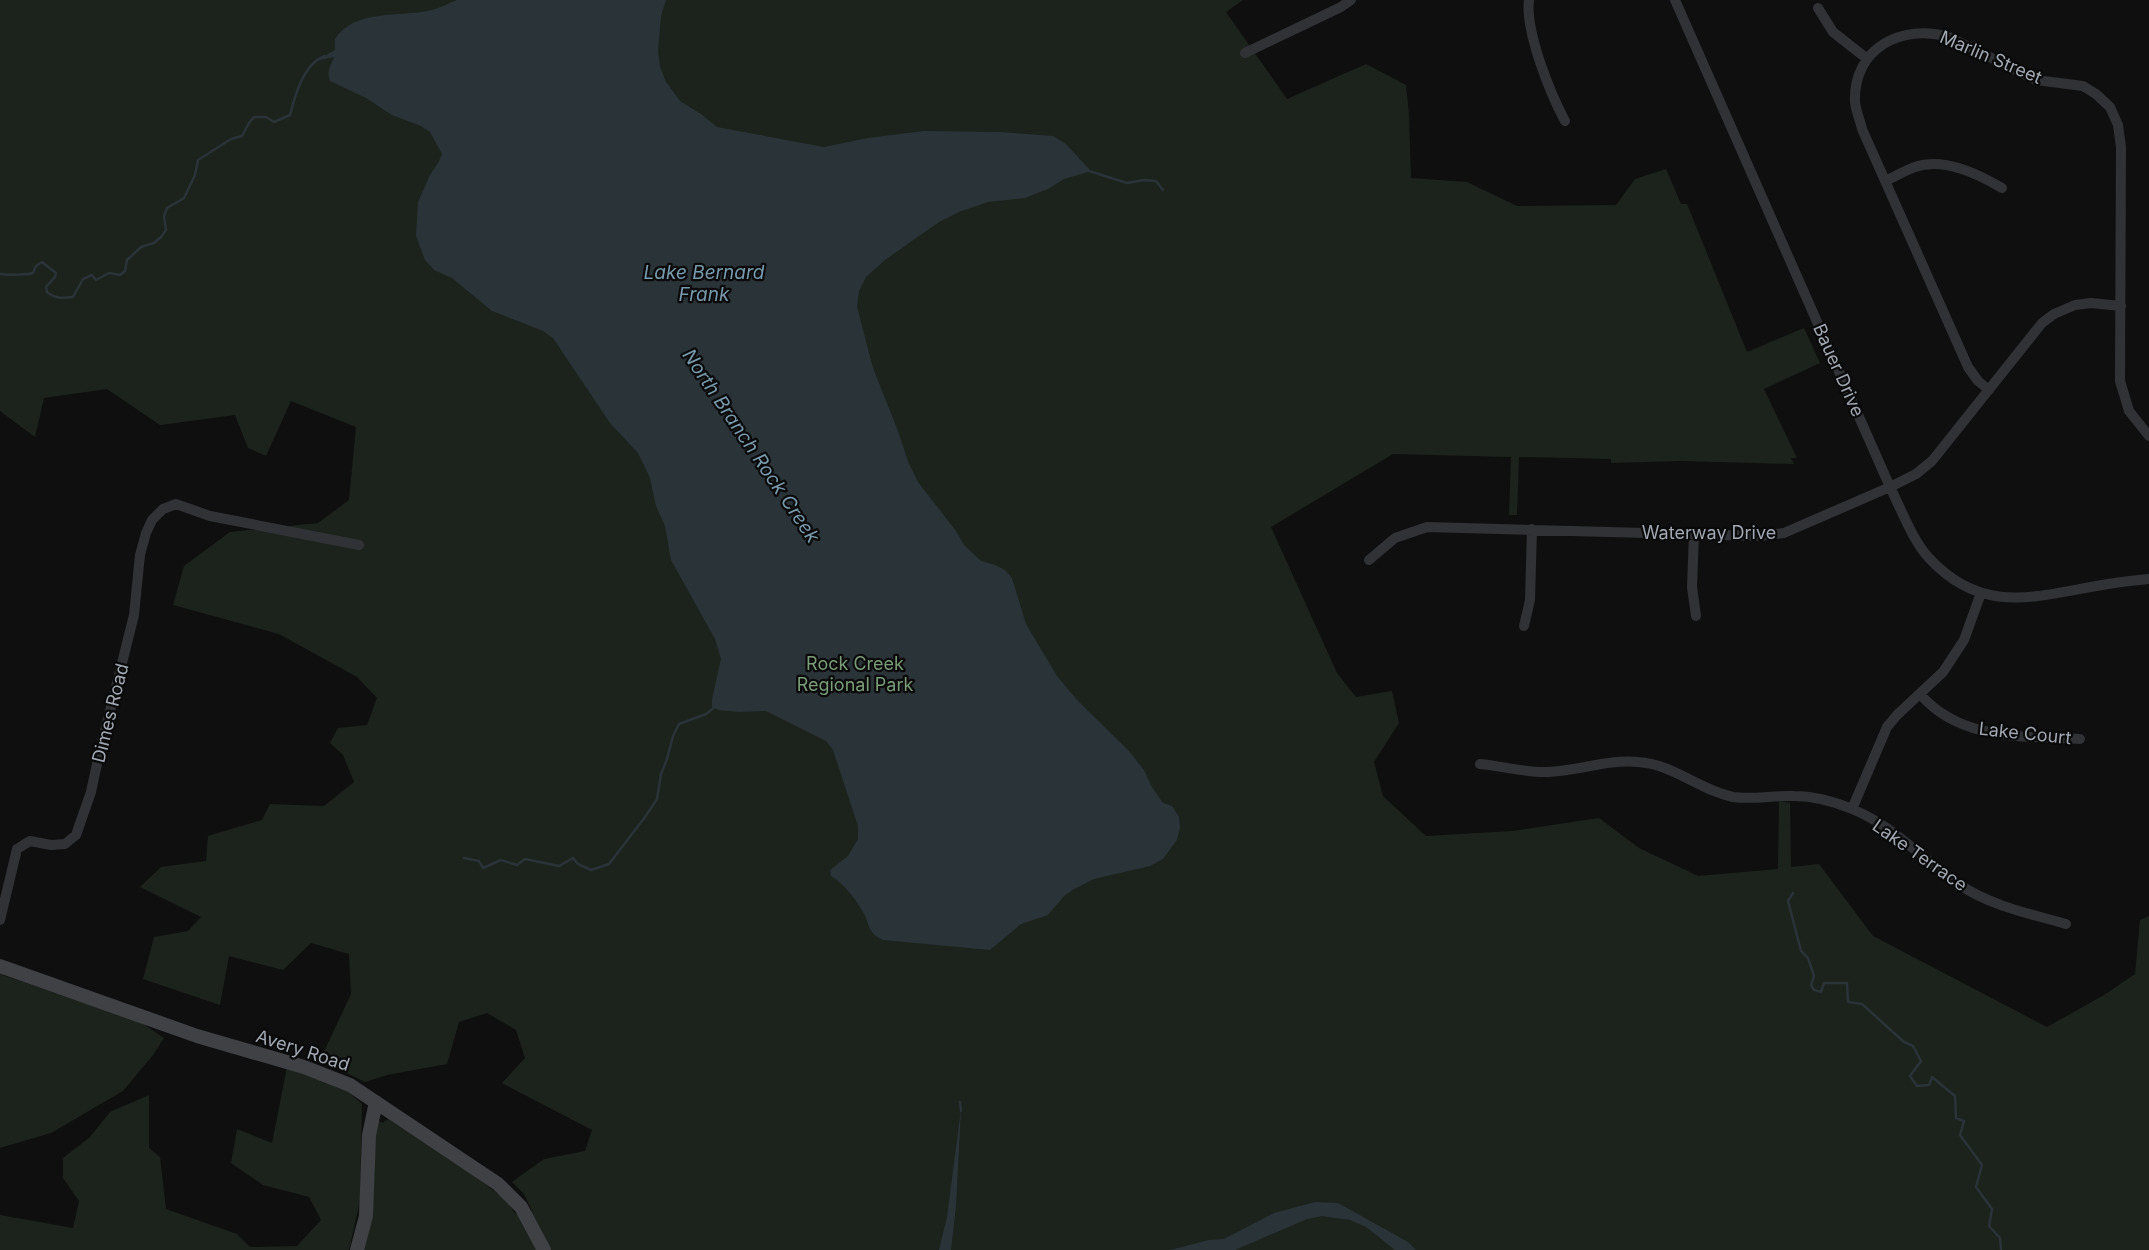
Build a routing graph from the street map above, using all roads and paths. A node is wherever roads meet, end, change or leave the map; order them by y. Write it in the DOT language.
graph roads {
  1 [pos="1351,0"];
  2 [pos="1529,0"];
  3 [pos="1675,0"];
  4 [pos="1818,8"];
  5 [pos="1245,53"];
  6 [pos="1866,58"];
  7 [pos="1565,121"];
  8 [pos="1887,180"];
  9 [pos="2002,188"];
  10 [pos="2121,306"];
  11 [pos="1989,390"];
  12 [pos="2149,436"];
  13 [pos="1890,488"];
  14 [pos="1532,529"];
  15 [pos="1694,534"];
  16 [pos="359,545"];
  17 [pos="1369,560"];
  18 [pos="2149,579"];
  19 [pos="2113,583"];
  20 [pos="2149,587"];
  21 [pos="1981,593"];
  22 [pos="1696,616"];
  23 [pos="1524,626"];
  24 [pos="1920,694"];
  25 [pos="2080,739"];
  26 [pos="1480,764"];
  27 [pos="1852,809"];
  28 [pos="0,920"];
  29 [pos="2066,924"];
  30 [pos="0,966"];
  31 [pos="376,1102"];
  32 [pos="358,1250"];
  33 [pos="544,1250"];
  1 -- 5 [label="street"];
  2 -- 7 [label="street"];
  3 -- 13 [label="street, Bauer Drive"];
  4 -- 6 [label="street"];
  6 -- 8 [label="street"];
  6 -- 10 [label="street, Marlin Street"];
  8 -- 9 [label="street"];
  8 -- 11 [label="street"];
  10 -- 11 [label="street, Waterway Drive"];
  10 -- 12 [label="street, Marlin Street"];
  11 -- 13 [label="street, Waterway Drive"];
  13 -- 15 [label="street, Waterway Drive"];
  13 -- 21 [label="street, Bauer Drive"];
  14 -- 15 [label="street, Waterway Drive"];
  14 -- 17 [label="street, Waterway Drive"];
  14 -- 23 [label="street"];
  15 -- 22 [label="street"];
  16 -- 28 [label="street, Dimes Road"];
  18 -- 19 [label="street, Bauer Drive"];
  19 -- 20 [label="street, Bauer Drive"];
  19 -- 21 [label="street, Bauer Drive"];
  21 -- 24 [label="street"];
  24 -- 25 [label="street, Lake Court"];
  24 -- 27 [label="street"];
  26 -- 27 [label="street, Lake Terrace"];
  27 -- 29 [label="street, Lake Terrace"];
  30 -- 31 [label="street, Avery Road"];
  31 -- 32 [label="street"];
  31 -- 33 [label="street, Avery Road"];
}
